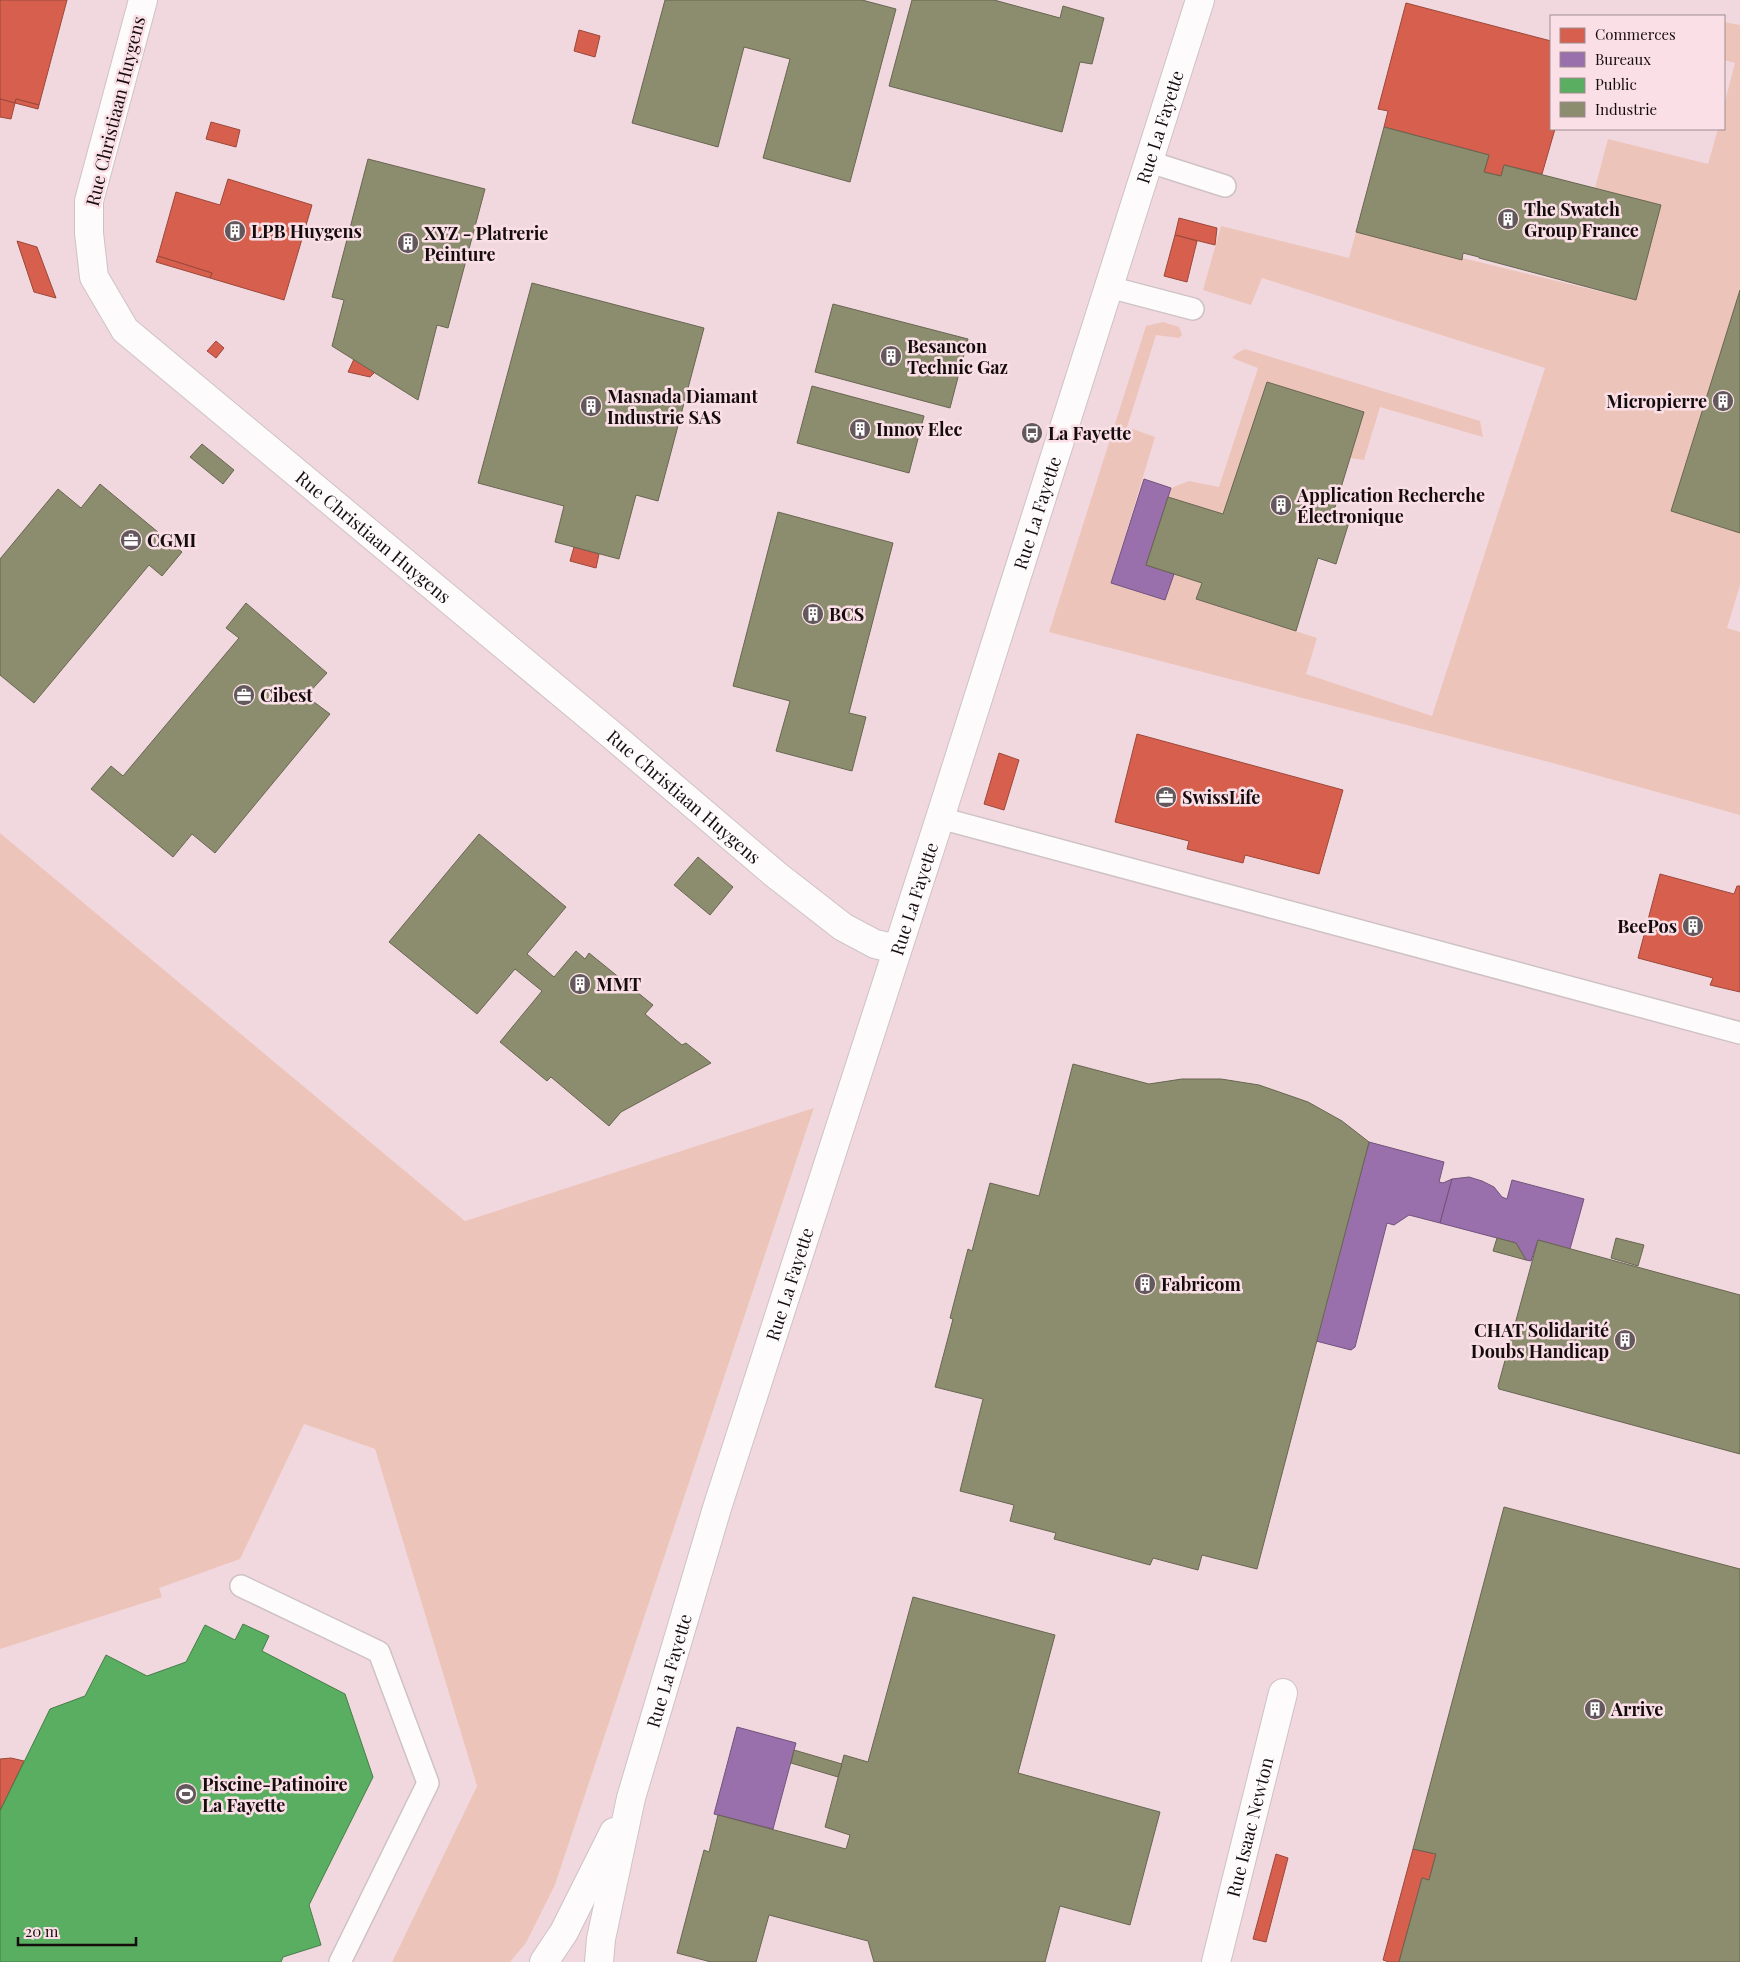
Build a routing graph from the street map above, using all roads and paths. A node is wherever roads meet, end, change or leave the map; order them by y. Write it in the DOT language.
graph roads {
  1 [pos="143,0"];
  2 [pos="1200,0"];
  3 [pos="1150,162"];
  4 [pos="1225,186"];
  5 [pos="1110,287"];
  6 [pos="1193,309"];
  7 [pos="940,818"];
  8 [pos="897,949"];
  9 [pos="1740,1033"];
  10 [pos="240,1586"];
  11 [pos="1283,1693"];
  12 [pos="631,1798"];
  13 [pos="340,1962"];
  14 [pos="544,1962"];
  15 [pos="599,1962"];
  16 [pos="1216,1962"];
  1 -- 8 [label="street, Rue Christiaan Huygens"];
  2 -- 3 [label="street, Rue La Fayette"];
  3 -- 4 [label="lane"];
  3 -- 5 [label="street, Rue La Fayette"];
  5 -- 6 [label="lane"];
  5 -- 7 [label="street, Rue La Fayette"];
  7 -- 8 [label="street, Rue La Fayette"];
  7 -- 9 [label="lane"];
  8 -- 12 [label="street, Rue La Fayette"];
  10 -- 13 [label="lane"];
  11 -- 16 [label="street, Rue Isaac Newton"];
  12 -- 14 [label="street, Rue La Fayette"];
  12 -- 15 [label="street, Rue La Fayette"];
}
